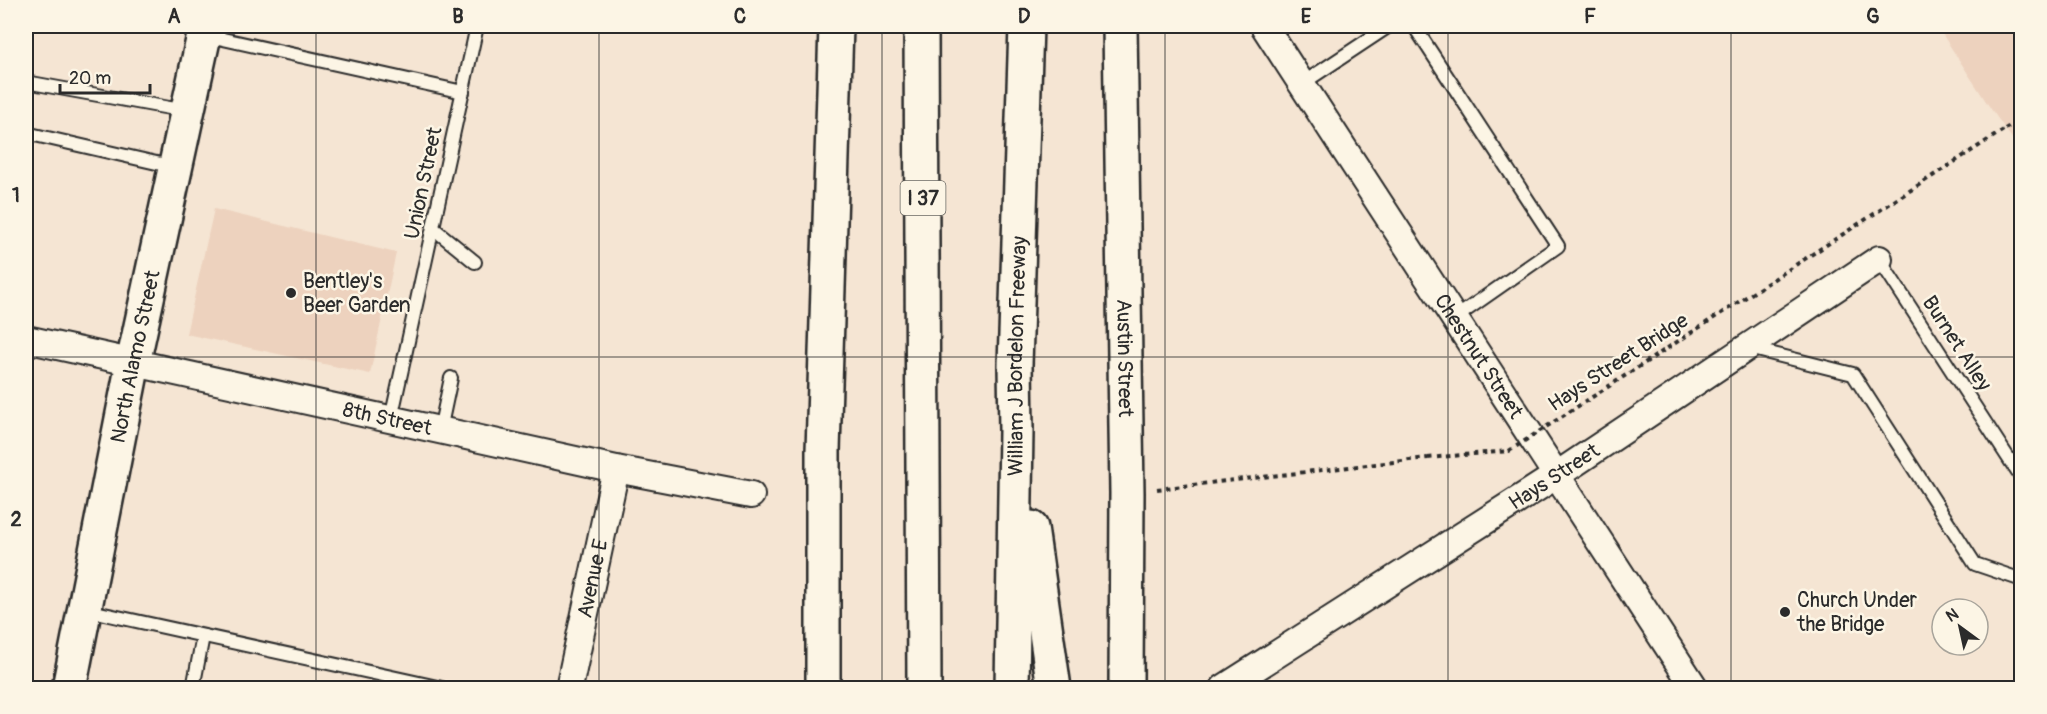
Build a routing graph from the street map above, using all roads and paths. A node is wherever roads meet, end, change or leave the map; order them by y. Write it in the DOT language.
graph roads {
  1 [pos="477,26"];
  2 [pos="836,26"];
  3 [pos="921,26"];
  4 [pos="1026,26"];
  5 [pos="1120,26"];
  6 [pos="1264,26"];
  7 [pos="1389,26"];
  8 [pos="1414,26"];
  9 [pos="205,30"];
  10 [pos="26,82"];
  11 [pos="1303,83"];
  12 [pos="463,92"];
  13 [pos="187,112"];
  14 [pos="2022,118"];
  15 [pos="26,134"];
  16 [pos="175,167"];
  17 [pos="433,228"];
  18 [pos="1879,259"];
  19 [pos="475,262"];
  20 [pos="1455,318"];
  21 [pos="26,339"];
  22 [pos="1747,347"];
  23 [pos="133,363"];
  24 [pos="451,378"];
  25 [pos="391,419"];
  26 [pos="440,430"];
  27 [pos="1017,431"];
  28 [pos="616,469"];
  29 [pos="1557,475"];
  30 [pos="2022,479"];
  31 [pos="1150,490"];
  32 [pos="751,495"];
  33 [pos="2022,580"];
  34 [pos="85,610"];
  35 [pos="203,636"];
  36 [pos="69,688"];
  37 [pos="193,688"];
  38 [pos="442,688"];
  39 [pos="569,688"];
  40 [pos="823,688"];
  41 [pos="924,688"];
  42 [pos="1012,688"];
  43 [pos="1054,688"];
  44 [pos="1126,688"];
  45 [pos="1224,688"];
  46 [pos="1695,688"];
  1 -- 12 [label="lane, Union Street"];
  2 -- 40 [label="main road"];
  3 -- 41 [label="main road, I 37"];
  4 -- 27 [label="main road, William J Bordelon Freeway"];
  5 -- 44 [label="main road, Austin Street"];
  6 -- 11 [label="street, Chestnut Street"];
  7 -- 11 [label="lane"];
  8 -- 20 [label="lane"];
  9 -- 12 [label="lane"];
  9 -- 13 [label="main road, North Alamo Street"];
  10 -- 13 [label="lane"];
  11 -- 20 [label="street, Chestnut Street"];
  12 -- 17 [label="lane, Union Street"];
  13 -- 16 [label="main road, North Alamo Street"];
  14 -- 31 [label="path, Hays Street Bridge, bridge"];
  15 -- 16 [label="lane"];
  16 -- 23 [label="main road, North Alamo Street"];
  17 -- 19 [label="lane"];
  17 -- 25 [label="lane, Union Street"];
  18 -- 22 [label="street, Hays Street"];
  18 -- 30 [label="lane, Burnet Alley"];
  20 -- 29 [label="street, Chestnut Street"];
  21 -- 23 [label="street, 8th Street"];
  22 -- 29 [label="street, Hays Street"];
  22 -- 33 [label="lane"];
  23 -- 25 [label="street, 8th Street"];
  23 -- 34 [label="main road, North Alamo Street"];
  24 -- 26 [label="lane"];
  25 -- 26 [label="street, 8th Street"];
  26 -- 28 [label="street, 8th Street"];
  27 -- 42 [label="main road, William J Bordelon Freeway"];
  27 -- 43 [label="main road"];
  28 -- 32 [label="street, 8th Street"];
  28 -- 39 [label="street, Avenue E"];
  29 -- 45 [label="street, Hays Street"];
  29 -- 46 [label="street, Chestnut Street"];
  34 -- 35 [label="lane"];
  34 -- 36 [label="main road, North Alamo Street"];
  35 -- 37 [label="lane"];
  35 -- 38 [label="lane"];
}
